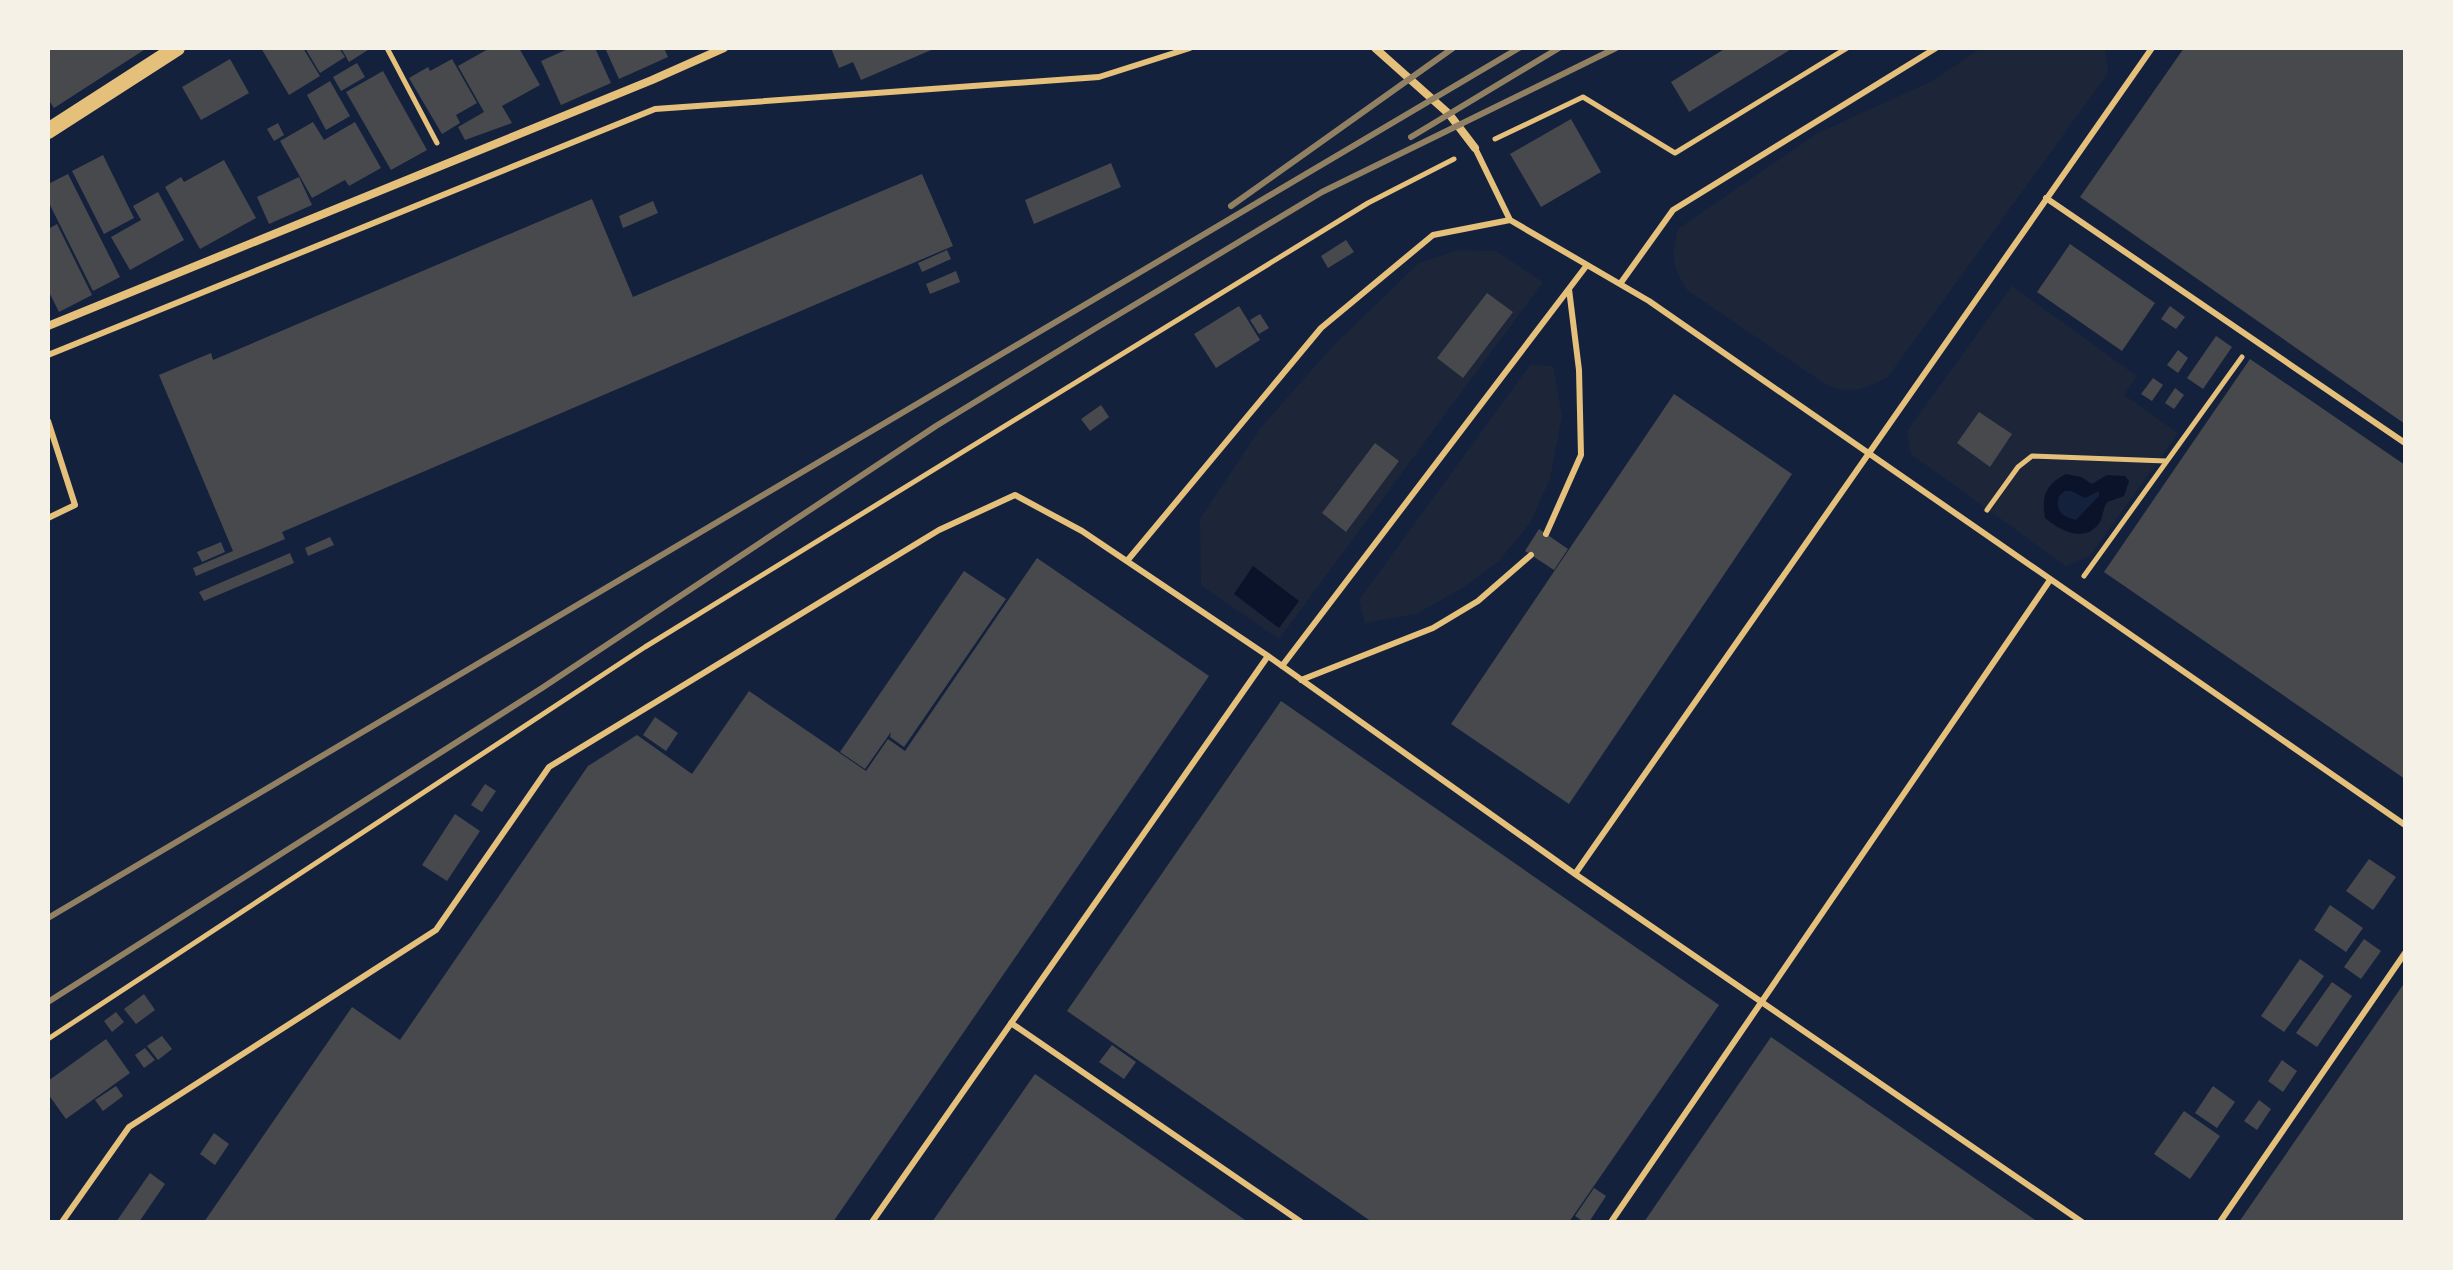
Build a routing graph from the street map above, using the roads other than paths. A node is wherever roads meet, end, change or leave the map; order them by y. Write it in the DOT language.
graph roads {
  1 [pos="177,48"];
  2 [pos="724,48"];
  3 [pos="1190,48"];
  4 [pos="1375,48"];
  5 [pos="1936,48"];
  6 [pos="2152,48"];
  7 [pos="48,131"];
  8 [pos="1475,148"];
  9 [pos="2046,198"];
  10 [pos="1510,220"];
  11 [pos="1587,265"];
  12 [pos="1620,284"];
  13 [pos="1569,289"];
  14 [pos="48,326"];
  15 [pos="48,355"];
  16 [pos="48,421"];
  17 [pos="2405,443"];
  18 [pos="1868,453"];
  19 [pos="48,518"];
  20 [pos="1546,534"];
  21 [pos="1531,555"];
  22 [pos="1127,561"];
  23 [pos="2050,580"];
  24 [pos="1268,656"];
  25 [pos="1282,666"];
  26 [pos="1301,680"];
  27 [pos="2405,825"];
  28 [pos="1575,874"];
  29 [pos="2405,953"];
  30 [pos="1762,1002"];
  31 [pos="1011,1023"];
  32 [pos="62,1222"];
  33 [pos="872,1222"];
  34 [pos="1301,1222"];
  35 [pos="1611,1222"];
  36 [pos="2082,1222"];
  37 [pos="2220,1222"];
  1 -- 7 [label="main road"];
  2 -- 14 [label="street"];
  3 -- 15 [label="lane"];
  4 -- 8 [label="street"];
  5 -- 12 [label="lane"];
  6 -- 9 [label="lane"];
  8 -- 10 [label="lane"];
  9 -- 17 [label="lane"];
  9 -- 18 [label="lane"];
  10 -- 11 [label="lane"];
  10 -- 22 [label="lane"];
  11 -- 12 [label="lane"];
  11 -- 13 [label="lane"];
  12 -- 18 [label="lane"];
  13 -- 20 [label="lane"];
  13 -- 25 [label="lane"];
  16 -- 19 [label="lane"];
  18 -- 23 [label="lane"];
  18 -- 28 [label="lane"];
  21 -- 26 [label="lane"];
  22 -- 24 [label="lane"];
  22 -- 32 [label="lane"];
  23 -- 27 [label="lane"];
  23 -- 30 [label="lane"];
  24 -- 25 [label="lane"];
  24 -- 31 [label="lane"];
  25 -- 26 [label="lane"];
  26 -- 28 [label="lane"];
  28 -- 30 [label="lane"];
  29 -- 37 [label="lane"];
  30 -- 35 [label="lane"];
  30 -- 36 [label="lane"];
  31 -- 33 [label="lane"];
  31 -- 34 [label="lane"];
}
